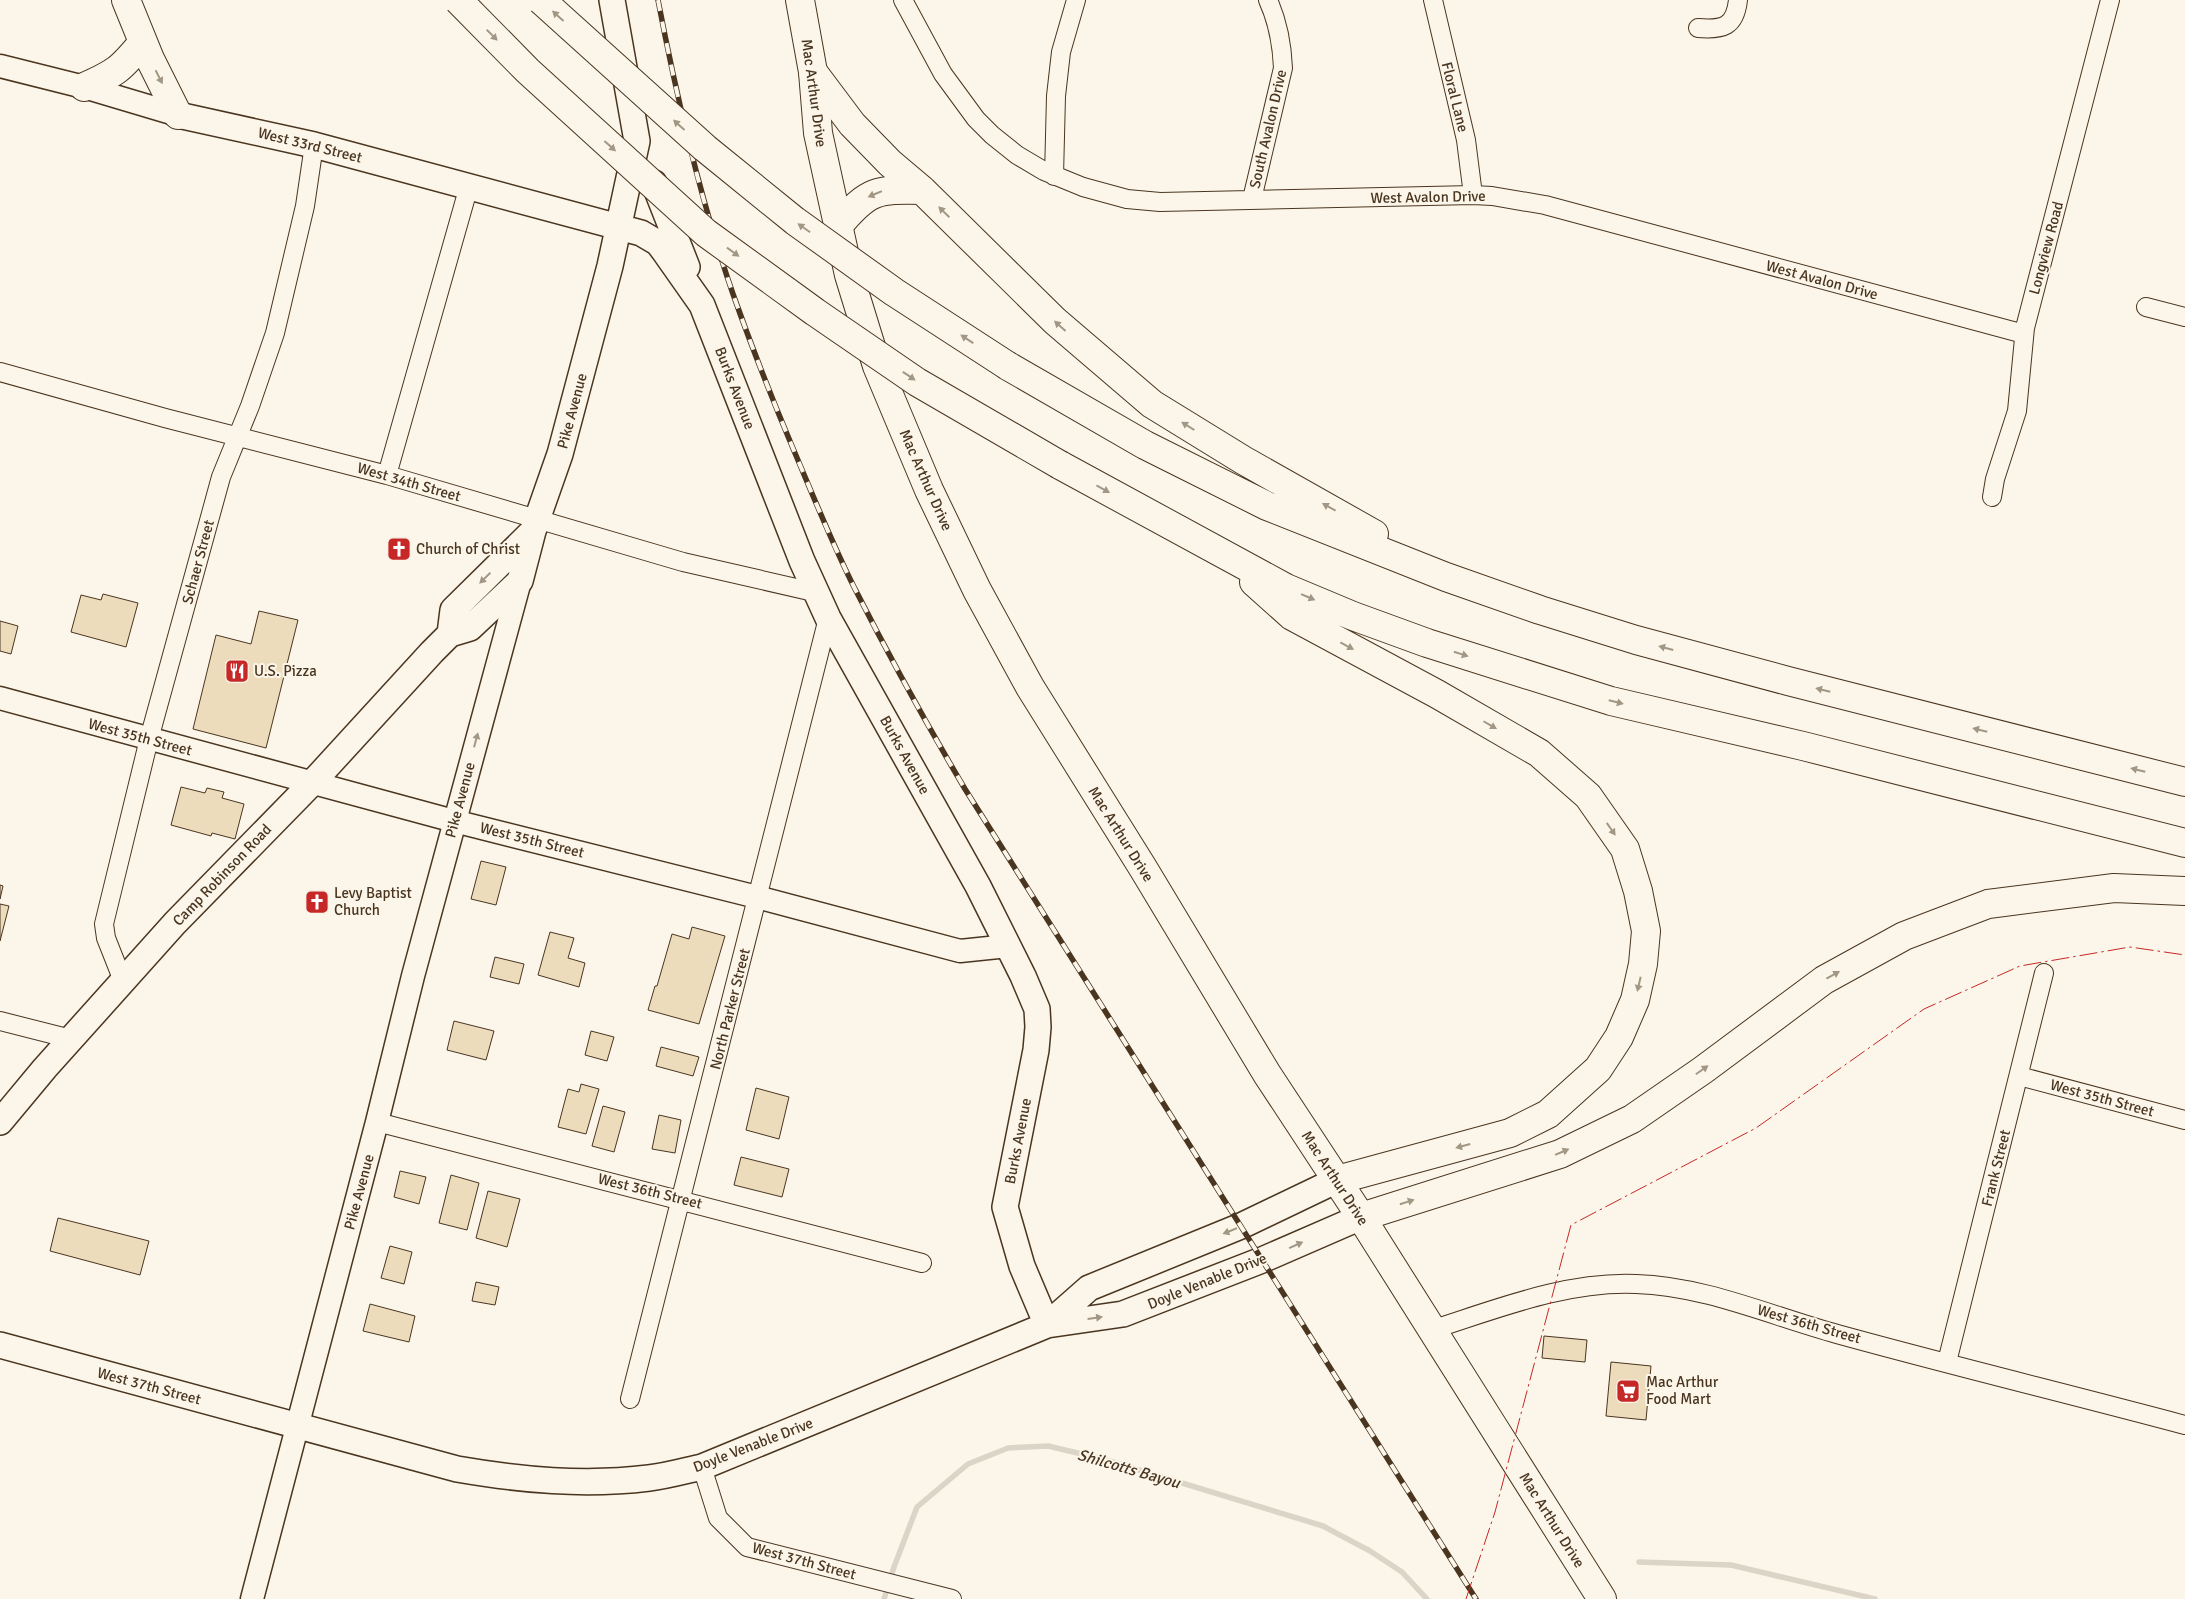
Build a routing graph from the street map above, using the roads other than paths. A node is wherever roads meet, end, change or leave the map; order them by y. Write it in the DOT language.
graph roads {
  1 [pos="126,0"];
  2 [pos="458,0"];
  3 [pos="541,0"];
  4 [pos="612,0"];
  5 [pos="800,0"];
  6 [pos="904,0"];
  7 [pos="1076,0"];
  8 [pos="1268,0"];
  9 [pos="1433,0"];
  10 [pos="1738,0"];
  11 [pos="2110,0"];
  12 [pos="1698,28"];
  13 [pos="143,42"];
  14 [pos="0,66"];
  15 [pos="813,72"];
  16 [pos="84,87"];
  17 [pos="178,115"];
  18 [pos="638,141"];
  19 [pos="314,145"];
  20 [pos="1054,176"];
  21 [pos="470,186"];
  22 [pos="922,190"];
  23 [pos="1473,195"];
  24 [pos="1252,200"];
  25 [pos="839,225"];
  26 [pos="618,227"];
  27 [pos="702,305"];
  28 [pos="2146,307"];
  29 [pos="2185,317"];
  30 [pos="2024,334"];
  31 [pos="0,372"];
  32 [pos="238,436"];
  33 [pos="387,475"];
  34 [pos="1992,497"];
  35 [pos="535,525"];
  36 [pos="1225,556"];
  37 [pos="1446,577"];
  38 [pos="520,581"];
  39 [pos="818,593"];
  40 [pos="828,618"];
  41 [pos="450,634"];
  42 [pos="0,698"];
  43 [pos="148,739"];
  44 [pos="2185,782"];
  45 [pos="312,783"];
  46 [pos="454,821"];
  47 [pos="2185,843"];
  48 [pos="2185,891"];
  49 [pos="757,896"];
  50 [pos="1008,946"];
  51 [pos="2044,973"];
  52 [pos="123,981"];
  53 [pos="0,1021"];
  54 [pos="71,1039"];
  55 [pos="2019,1076"];
  56 [pos="2185,1120"];
  57 [pos="0,1122"];
  58 [pos="377,1122"];
  59 [pos="1337,1180"];
  60 [pos="682,1199"];
  61 [pos="1361,1216"];
  62 [pos="922,1263"];
  63 [pos="1047,1325"];
  64 [pos="1431,1330"];
  65 [pos="0,1345"];
  66 [pos="1948,1362"];
  67 [pos="630,1399"];
  68 [pos="2185,1425"];
  69 [pos="297,1426"];
  70 [pos="702,1467"];
  71 [pos="911,1592"];
  72 [pos="252,1599"];
  73 [pos="952,1599"];
  74 [pos="1602,1599"];
  1 -- 13 [label="main road"];
  2 -- 36 [label="main road, one-way, bridge"];
  37 -- 3 [label="main road, one-way, bridge"];
  4 -- 18 [label="main road, Pike Avenue"];
  5 -- 15 [label="main road, Mac Arthur Drive"];
  6 -- 20 [label="street, West Avalon Drive"];
  7 -- 20 [label="street"];
  8 -- 24 [label="street, South Avalon Drive"];
  9 -- 23 [label="street, Floral Lane"];
  10 -- 12 [label="street"];
  11 -- 30 [label="street, Longview Road"];
  13 -- 16 [label="main road"];
  13 -- 17 [label="main road, one-way"];
  14 -- 16 [label="street, West 33rd Street"];
  15 -- 22 [label="main road"];
  15 -- 25 [label="main road, Mac Arthur Drive"];
  16 -- 17 [label="street, West 33rd Street"];
  17 -- 19 [label="main road, West 33rd Street"];
  18 -- 26 [label="main road, Pike Avenue"];
  18 -- 27 [label="main road"];
  19 -- 21 [label="main road, West 33rd Street"];
  19 -- 32 [label="street, Schaer Street"];
  20 -- 24 [label="street, West Avalon Drive"];
  21 -- 26 [label="main road, West 33rd Street"];
  21 -- 33 [label="street"];
  22 -- 25 [label="main road, one-way"];
  37 -- 22 [label="main road, one-way"];
  23 -- 24 [label="street, West Avalon Drive"];
  23 -- 30 [label="street, West Avalon Drive"];
  25 -- 59 [label="main road, Mac Arthur Drive"];
  26 -- 27 [label="main road, Burks Avenue"];
  26 -- 35 [label="main road, Pike Avenue"];
  27 -- 39 [label="main road, Burks Avenue"];
  28 -- 29 [label="street"];
  30 -- 34 [label="street, Longview Road"];
  31 -- 32 [label="street, West 34th Street"];
  32 -- 33 [label="street, West 34th Street"];
  32 -- 43 [label="street, Schaer Street"];
  33 -- 35 [label="street, West 34th Street"];
  35 -- 38 [label="main road, Pike Avenue"];
  35 -- 39 [label="street, West 34th Street"];
  35 -- 41 [label="main road, one-way"];
  36 -- 47 [label="main road, one-way"];
  36 -- 59 [label="main road, one-way"];
  44 -- 37 [label="main road, one-way"];
  38 -- 41 [label="main road, Camp Robinson Road"];
  46 -- 38 [label="street, Pike Avenue, one-way"];
  39 -- 40 [label="main road, Burks Avenue"];
  40 -- 49 [label="street, North Parker Street"];
  40 -- 50 [label="main road, Burks Avenue"];
  41 -- 45 [label="main road, Camp Robinson Road"];
  42 -- 43 [label="street, West 35th Street"];
  43 -- 45 [label="street, West 35th Street"];
  43 -- 52 [label="street, Schaer Street"];
  45 -- 46 [label="street, West 35th Street"];
  45 -- 52 [label="main road, Camp Robinson Road"];
  46 -- 49 [label="street, West 35th Street"];
  46 -- 58 [label="street, Pike Avenue"];
  61 -- 48 [label="main road, one-way"];
  49 -- 50 [label="street, West 35th Street"];
  49 -- 60 [label="street, North Parker Street"];
  50 -- 63 [label="main road, Burks Avenue"];
  51 -- 55 [label="street, Frank Street"];
  52 -- 54 [label="main road, Camp Robinson Road"];
  53 -- 54 [label="street"];
  54 -- 57 [label="main road, Camp Robinson Road"];
  55 -- 56 [label="street, West 35th Street"];
  55 -- 66 [label="street, Frank Street"];
  58 -- 60 [label="street, West 36th Street"];
  58 -- 69 [label="street, Pike Avenue"];
  59 -- 61 [label="main road, Mac Arthur Drive"];
  59 -- 63 [label="main road, Doyle Venable Drive, one-way"];
  60 -- 62 [label="street, West 36th Street"];
  60 -- 67 [label="street, North Parker Street"];
  63 -- 61 [label="main road, Doyle Venable Drive, one-way"];
  61 -- 64 [label="main road, Mac Arthur Drive"];
  63 -- 70 [label="main road, Doyle Venable Drive"];
  64 -- 66 [label="street, West 36th Street"];
  64 -- 74 [label="main road, Mac Arthur Drive"];
  65 -- 69 [label="main road, West 37th Street"];
  66 -- 68 [label="street, West 36th Street"];
  69 -- 70 [label="main road, Doyle Venable Drive"];
  69 -- 72 [label="street, Pike Avenue"];
  70 -- 71 [label="street, West 37th Street"];
  71 -- 73 [label="street, West 37th Street"];
}
